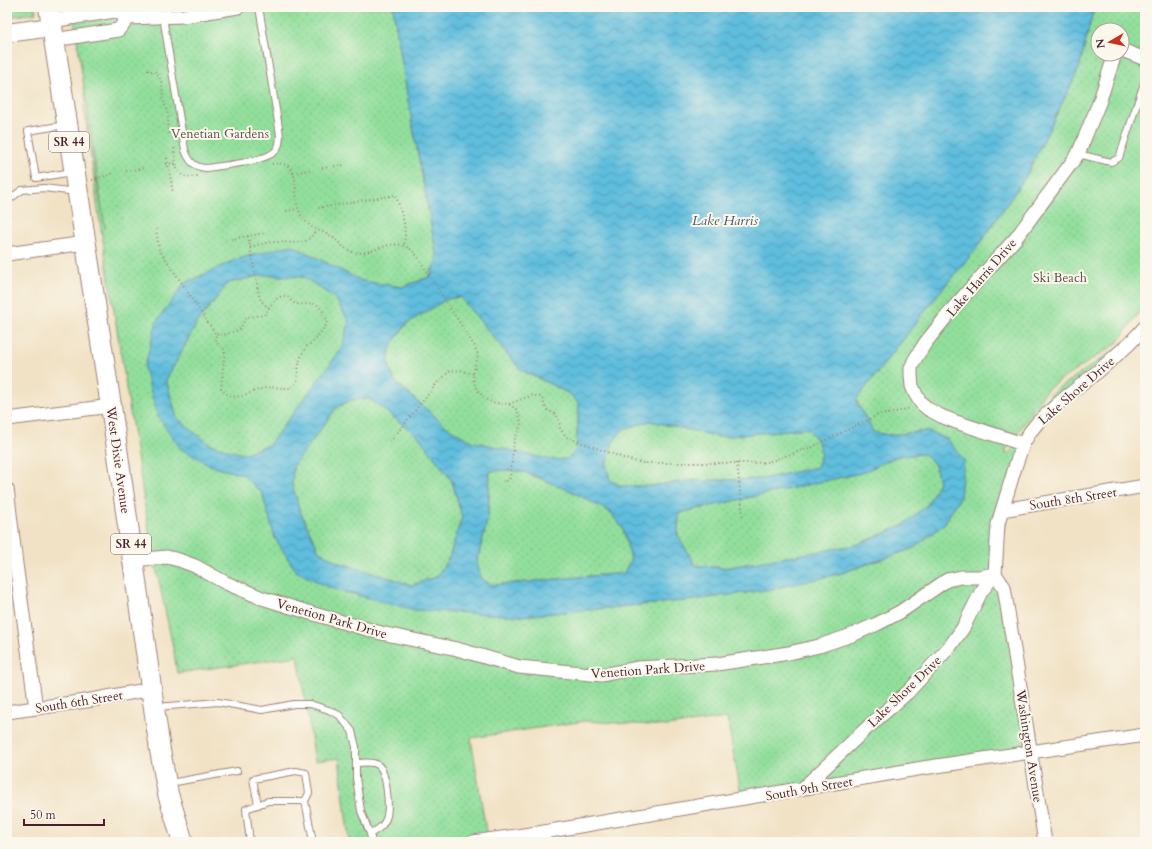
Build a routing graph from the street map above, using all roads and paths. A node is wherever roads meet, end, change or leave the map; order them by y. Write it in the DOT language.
graph roads {
  1 [pos="238,7"];
  2 [pos="259,7"];
  3 [pos="162,12"];
  4 [pos="129,18"];
  5 [pos="7,22"];
  6 [pos="51,22"];
  7 [pos="7,33"];
  8 [pos="1130,53"];
  9 [pos="1145,59"];
  10 [pos="1112,62"];
  11 [pos="148,70"];
  12 [pos="1145,80"];
  13 [pos="67,124"];
  14 [pos="169,134"];
  15 [pos="1078,154"];
  16 [pos="167,158"];
  17 [pos="176,163"];
  18 [pos="167,164"];
  19 [pos="266,165"];
  20 [pos="344,165"];
  21 [pos="146,168"];
  22 [pos="322,168"];
  23 [pos="310,170"];
  24 [pos="126,171"];
  25 [pos="74,172"];
  26 [pos="114,173"];
  27 [pos="293,173"];
  28 [pos="92,180"];
  29 [pos="77,192"];
  30 [pos="173,193"];
  31 [pos="7,201"];
  32 [pos="318,208"];
  33 [pos="298,209"];
  34 [pos="286,211"];
  35 [pos="156,229"];
  36 [pos="316,230"];
  37 [pos="266,233"];
  38 [pos="248,236"];
  39 [pos="231,239"];
  40 [pos="85,243"];
  41 [pos="404,246"];
  42 [pos="250,247"];
  43 [pos="7,254"];
  44 [pos="269,308"];
  45 [pos="1145,327"];
  46 [pos="215,333"];
  47 [pos="473,374"];
  48 [pos="920,401"];
  49 [pos="509,404"];
  50 [pos="111,406"];
  51 [pos="7,419"];
  52 [pos="390,442"];
  53 [pos="1023,444"];
  54 [pos="737,463"];
  55 [pos="503,481"];
  56 [pos="1145,486"];
  57 [pos="7,489"];
  58 [pos="1002,510"];
  59 [pos="743,516"];
  60 [pos="133,560"];
  61 [pos="11,564"];
  62 [pos="995,574"];
  63 [pos="152,698"];
  64 [pos="36,708"];
  65 [pos="7,712"];
  66 [pos="1145,735"];
  67 [pos="1031,753"];
  68 [pos="357,763"];
  69 [pos="237,770"];
  70 [pos="166,784"];
  71 [pos="802,788"];
  72 [pos="305,801"];
  73 [pos="258,805"];
  74 [pos="370,834"];
  75 [pos="183,842"];
  76 [pos="250,842"];
  77 [pos="314,842"];
  78 [pos="372,842"];
  79 [pos="474,842"];
  80 [pos="1044,842"];
  1 -- 3 [label="street"];
  2 -- 3 [label="lane"];
  3 -- 4 [label="street"];
  4 -- 6 [label="street"];
  4 -- 6 [label="street"];
  5 -- 6 [label="street"];
  6 -- 7 [label="street"];
  6 -- 13 [label="main road, SR 44"];
  8 -- 9 [label="street"];
  10 -- 15 [label="street, Lake Harris Drive"];
  11 -- 14 [label="path"];
  12 -- 15 [label="lane"];
  13 -- 25 [label="main road, SR 44"];
  13 -- 25 [label="lane"];
  15 -- 48 [label="street, Lake Harris Drive"];
  16 -- 18 [label="path"];
  17 -- 18 [label="path"];
  18 -- 30 [label="path"];
  19 -- 27 [label="path"];
  20 -- 22 [label="path"];
  21 -- 24 [label="path"];
  23 -- 27 [label="path"];
  25 -- 29 [label="main road, SR 44"];
  26 -- 28 [label="path"];
  27 -- 33 [label="path"];
  29 -- 31 [label="lane"];
  29 -- 40 [label="main road, SR 44"];
  32 -- 41 [label="path"];
  33 -- 34 [label="path"];
  33 -- 36 [label="path"];
  35 -- 46 [label="path"];
  36 -- 41 [label="path"];
  36 -- 42 [label="path"];
  37 -- 38 [label="path"];
  38 -- 39 [label="path"];
  38 -- 42 [label="path"];
  40 -- 43 [label="street"];
  40 -- 50 [label="main road, West Dixie Avenue / SR 44"];
  41 -- 47 [label="path"];
  42 -- 44 [label="path"];
  44 -- 46 [label="path"];
  44 -- 46 [label="path"];
  45 -- 53 [label="street, Lake Shore Drive"];
  47 -- 49 [label="path"];
  47 -- 52 [label="path"];
  48 -- 53 [label="street, Lake Harris Drive"];
  48 -- 54 [label="path"];
  49 -- 54 [label="path"];
  49 -- 55 [label="path"];
  50 -- 51 [label="street"];
  50 -- 60 [label="main road, West Dixie Avenue / SR 44"];
  53 -- 58 [label="street, Lake Shore Drive"];
  54 -- 59 [label="path"];
  56 -- 58 [label="street, South 8th Street"];
  57 -- 61 [label="street"];
  58 -- 62 [label="street, Lake Shore Drive"];
  60 -- 62 [label="street, Venetion Park Drive"];
  60 -- 63 [label="main road, West Dixie Avenue / SR 44"];
  61 -- 64 [label="street"];
  62 -- 67 [label="street, Washington Avenue"];
  62 -- 71 [label="street, Lake Shore Drive"];
  63 -- 64 [label="street, South 6th Street"];
  63 -- 68 [label="lane"];
  63 -- 70 [label="main road, West Dixie Avenue / SR 44"];
  64 -- 65 [label="street, South 6th Street"];
  66 -- 67 [label="street, South 9th Street"];
  67 -- 71 [label="street, South 9th Street"];
  67 -- 80 [label="street, Washington Avenue"];
  68 -- 74 [label="lane"];
  68 -- 74 [label="lane"];
  69 -- 70 [label="lane"];
  70 -- 75 [label="main road, West Dixie Avenue / SR 44"];
  71 -- 79 [label="street, South 9th Street"];
  72 -- 73 [label="lane"];
  72 -- 73 [label="lane"];
  72 -- 77 [label="lane"];
  73 -- 76 [label="lane"];
  74 -- 78 [label="lane"];
}
